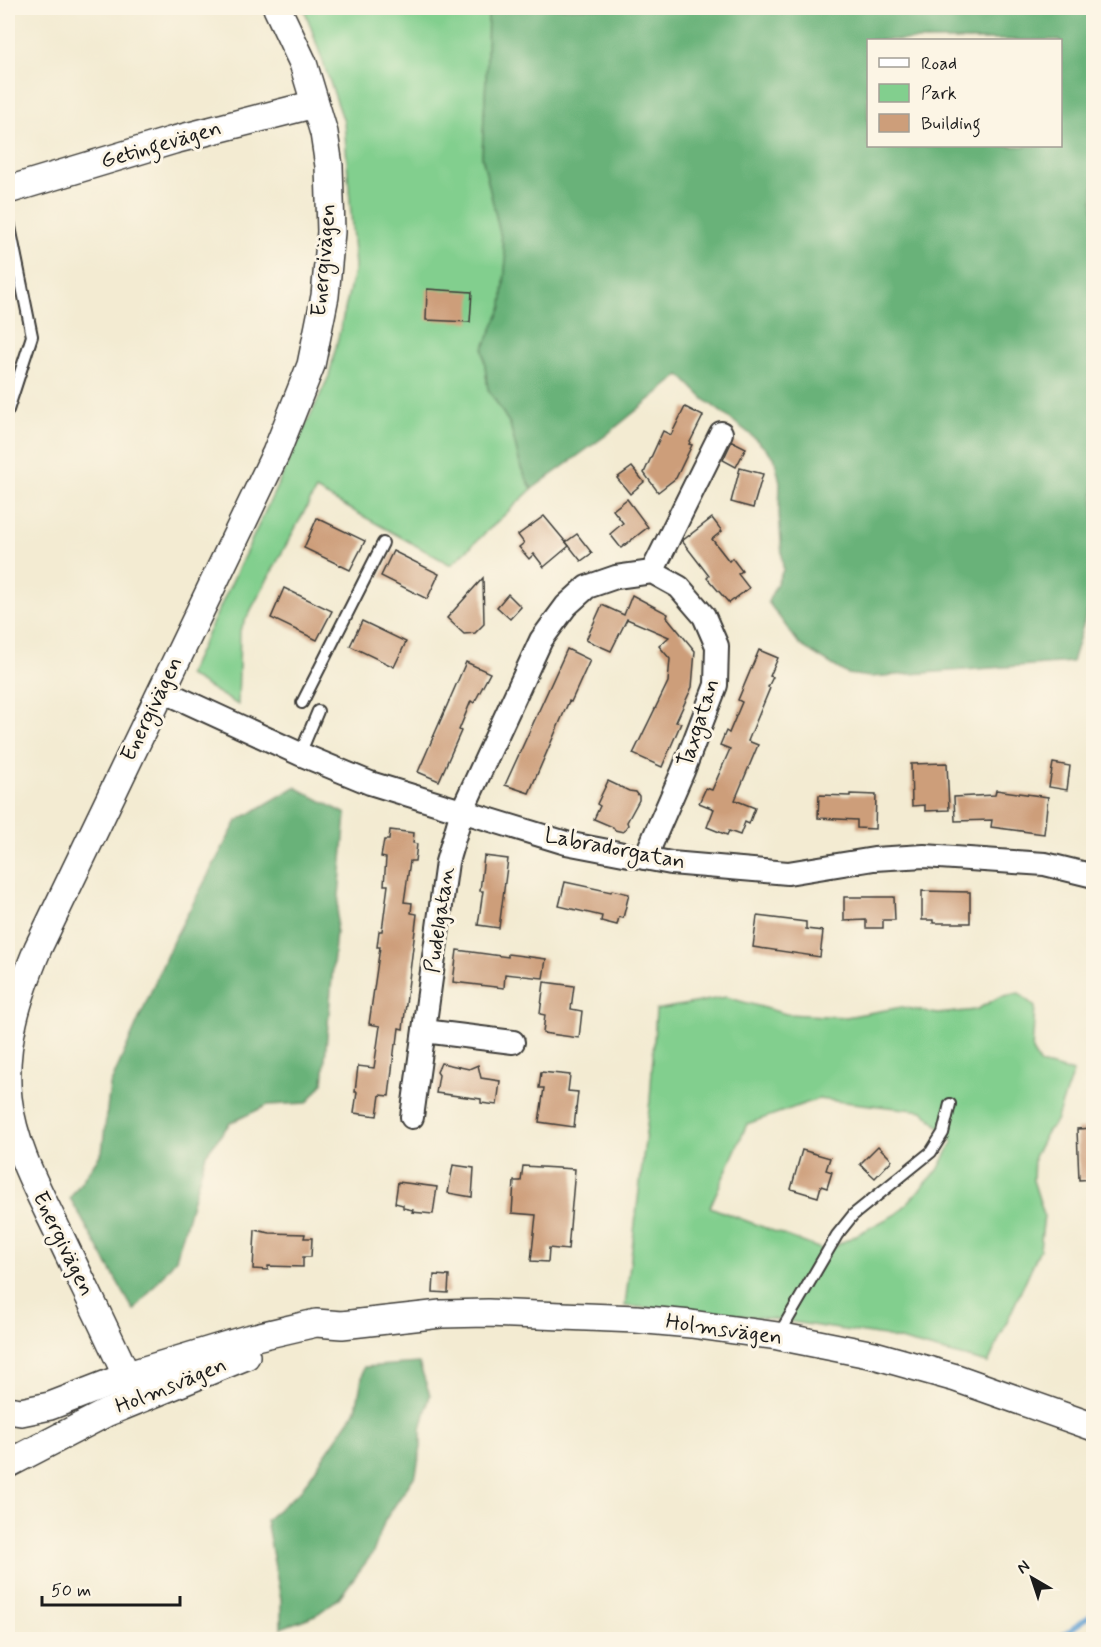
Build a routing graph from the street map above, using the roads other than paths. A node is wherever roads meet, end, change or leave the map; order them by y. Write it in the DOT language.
graph roads {
  1 [pos="277,8"];
  2 [pos="315,104"];
  3 [pos="8,190"];
  4 [pos="8,217"];
  5 [pos="8,410"];
  6 [pos="721,434"];
  7 [pos="382,543"];
  8 [pos="652,572"];
  9 [pos="161,690"];
  10 [pos="302,703"];
  11 [pos="318,711"];
  12 [pos="300,754"];
  13 [pos="462,811"];
  14 [pos="645,858"];
  15 [pos="1094,876"];
  16 [pos="424,1031"];
  17 [pos="513,1042"];
  18 [pos="950,1104"];
  19 [pos="412,1117"];
  20 [pos="778,1336"];
  21 [pos="132,1388"];
  22 [pos="8,1410"];
  23 [pos="1094,1427"];
  24 [pos="8,1464"];
  1 -- 2 [label="street, Energivägen"];
  2 -- 3 [label="street, Getingevägen"];
  2 -- 9 [label="street, Energivägen"];
  4 -- 5 [label="lane"];
  6 -- 8 [label="street"];
  7 -- 10 [label="lane"];
  8 -- 13 [label="street"];
  8 -- 14 [label="street, Taxgatan"];
  9 -- 12 [label="street, Labradorgatan"];
  9 -- 21 [label="street, Energivägen"];
  11 -- 12 [label="lane"];
  12 -- 13 [label="street, Labradorgatan"];
  13 -- 14 [label="street, Labradorgatan"];
  13 -- 16 [label="street, Pudelgatan"];
  14 -- 15 [label="street, Labradorgatan"];
  16 -- 17 [label="street"];
  16 -- 19 [label="street, Pudelgatan"];
  18 -- 20 [label="lane"];
  20 -- 21 [label="street, Holmsvägen"];
  20 -- 23 [label="street, Holmsvägen"];
  21 -- 22 [label="street, Holmsvägen"];
  21 -- 24 [label="street, Holmsvägen"];
}
